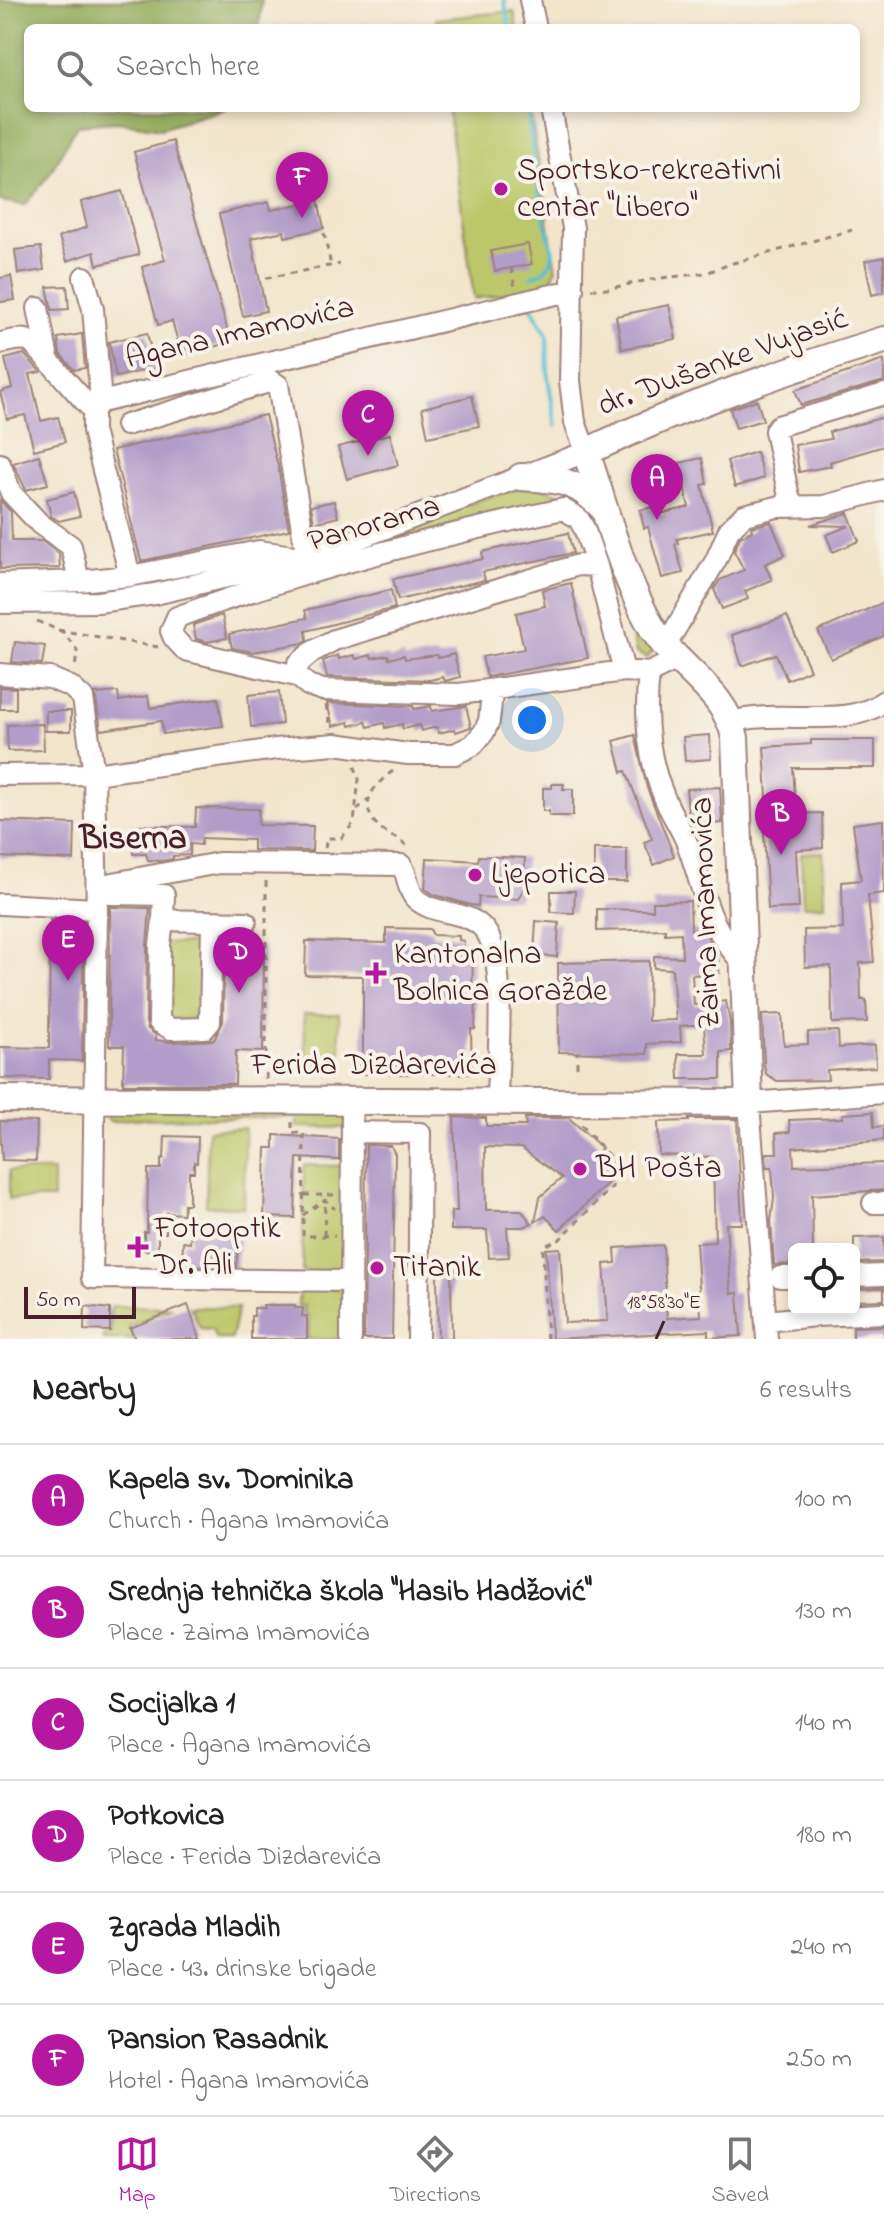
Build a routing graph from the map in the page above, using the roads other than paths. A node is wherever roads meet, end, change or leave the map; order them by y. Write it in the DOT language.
graph roads {
  1 [pos="530,0"];
  2 [pos="535,24"];
  3 [pos="552,112"];
  4 [pos="84,277"];
  5 [pos="573,290"];
  6 [pos="38,308"];
  7 [pos="884,340"];
  8 [pos="0,343"];
  9 [pos="48,359"];
  10 [pos="884,394"];
  11 [pos="97,406"];
  12 [pos="126,425"];
  13 [pos="586,452"];
  14 [pos="0,464"];
  15 [pos="521,477"];
  16 [pos="884,490"];
  17 [pos="791,506"];
  18 [pos="605,510"];
  19 [pos="307,558"];
  20 [pos="597,566"];
  21 [pos="130,576"];
  22 [pos="79,581"];
  23 [pos="0,584"];
  24 [pos="7,603"];
  25 [pos="672,652"];
  26 [pos="624,671"];
  27 [pos="649,673"];
  28 [pos="0,674"];
  29 [pos="297,676"];
  30 [pos="497,689"];
  31 [pos="881,707"];
  32 [pos="732,722"];
  33 [pos="94,774"];
  34 [pos="0,775"];
  35 [pos="97,886"];
  36 [pos="0,904"];
  37 [pos="97,909"];
  38 [pos="163,920"];
  39 [pos="212,922"];
  40 [pos="246,922"];
  41 [pos="743,963"];
  42 [pos="884,1093"];
  43 [pos="0,1099"];
  44 [pos="94,1099"];
  45 [pos="352,1100"];
  46 [pos="497,1101"];
  47 [pos="749,1103"];
  48 [pos="352,1132"];
  49 [pos="884,1275"];
  50 [pos="860,1276"];
  51 [pos="351,1281"];
  52 [pos="884,1313"];
  53 [pos="766,1330"];
  54 [pos="351,1339"];
  55 [pos="418,1339"];
  1 -- 2 [label="street"];
  3 -- 5 [label="street"];
  4 -- 11 [label="street"];
  5 -- 11 [label="street, Agana Imamovića"];
  5 -- 13 [label="street"];
  6 -- 9 [label="street"];
  7 -- 13 [label="main road, dr. Dušanke Vujasić"];
  8 -- 9 [label="street"];
  9 -- 11 [label="street"];
  10 -- 17 [label="street"];
  11 -- 21 [label="street"];
  12 -- 19 [label="street"];
  13 -- 15 [label="street"];
  13 -- 18 [label="main road"];
  14 -- 22 [label="street"];
  15 -- 18 [label="main road"];
  15 -- 19 [label="street"];
  16 -- 17 [label="street"];
  17 -- 25 [label="street"];
  18 -- 25 [label="main road"];
  19 -- 21 [label="street"];
  19 -- 24 [label="street"];
  20 -- 26 [label="street, Panorama"];
  20 -- 29 [label="street"];
  20 -- 29 [label="street, Panorama"];
  21 -- 22 [label="street"];
  22 -- 23 [label="street"];
  25 -- 27 [label="street"];
  25 -- 32 [label="main road"];
  26 -- 27 [label="street"];
  26 -- 30 [label="street"];
  27 -- 41 [label="street"];
  28 -- 33 [label="street"];
  29 -- 30 [label="street"];
  30 -- 33 [label="street"];
  31 -- 32 [label="street"];
  32 -- 41 [label="main road, Zaima Imamovića"];
  33 -- 34 [label="street"];
  33 -- 35 [label="street"];
  35 -- 37 [label="street"];
  35 -- 38 [label="street"];
  35 -- 46 [label="street"];
  36 -- 37 [label="street"];
  37 -- 44 [label="street"];
  38 -- 39 [label="street"];
  38 -- 39 [label="street"];
  39 -- 40 [label="street"];
  41 -- 47 [label="main road, Zaima Imamovića"];
  42 -- 47 [label="street"];
  43 -- 44 [label="main road, Ferida Dizdarevića"];
  44 -- 45 [label="main road, Ferida Dizdarevića"];
  44 -- 51 [label="street"];
  45 -- 46 [label="main road, Ferida Dizdarevića"];
  45 -- 48 [label="street"];
  46 -- 47 [label="main road, Ferida Dizdarevića"];
  47 -- 53 [label="street, Zaima Imamovića"];
  48 -- 51 [label="street"];
  48 -- 55 [label="street"];
  49 -- 50 [label="street"];
  51 -- 54 [label="street"];
  52 -- 53 [label="street, Zaima Imamovića"];
}
